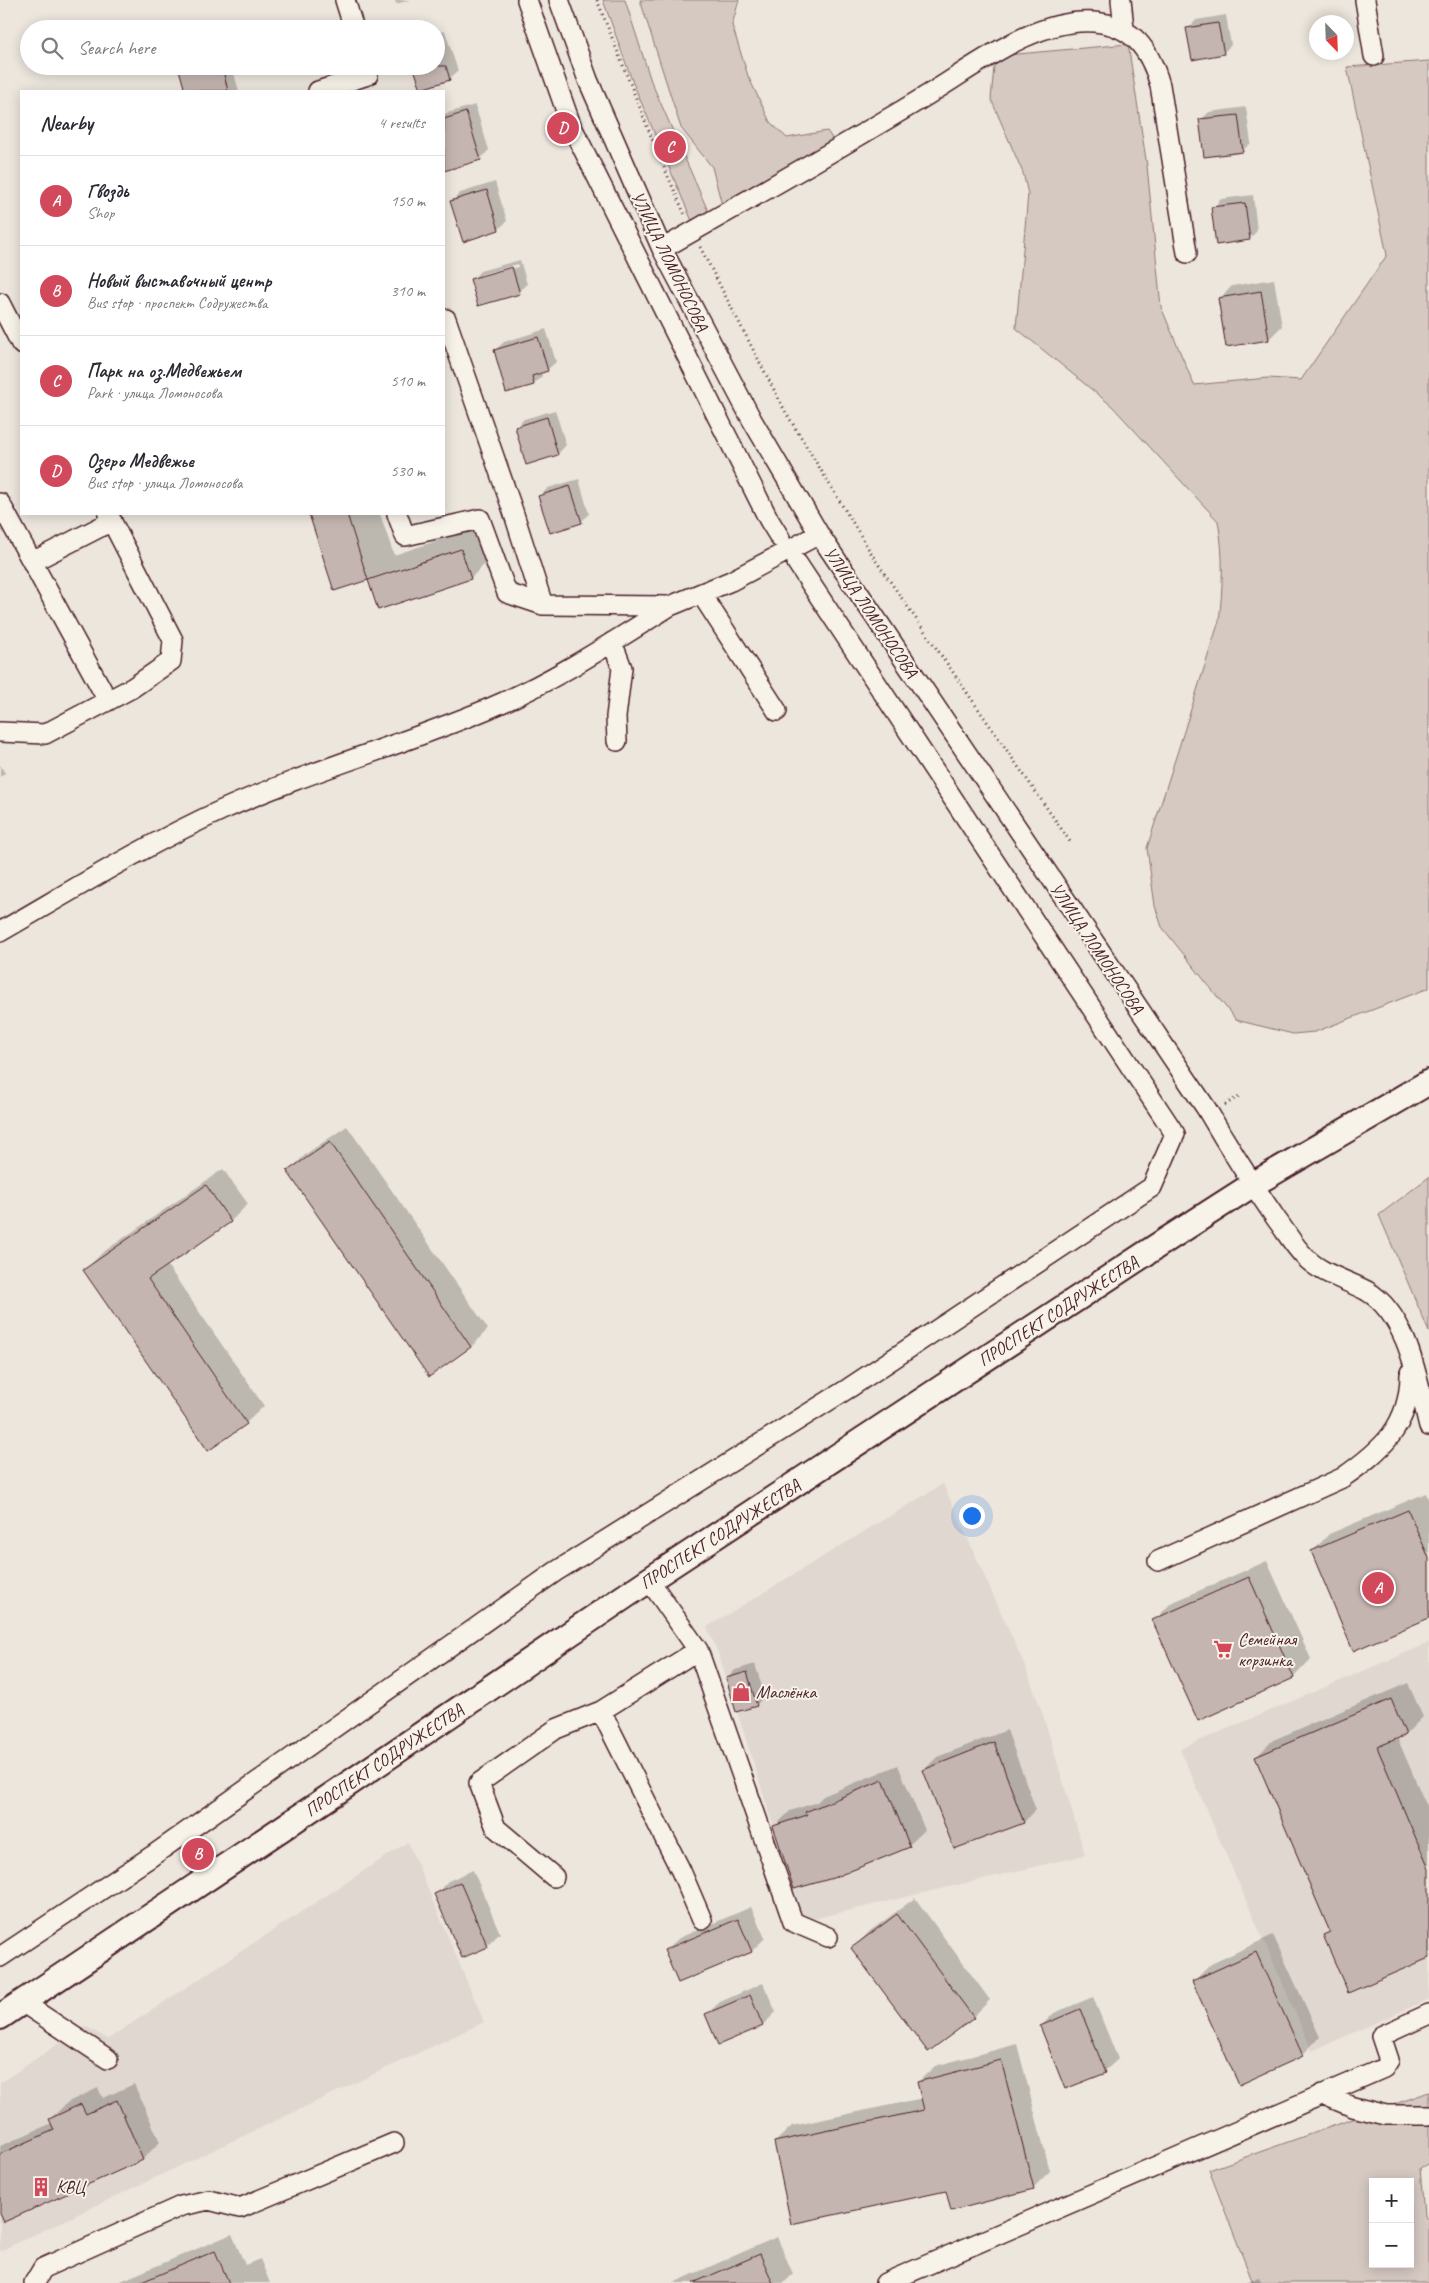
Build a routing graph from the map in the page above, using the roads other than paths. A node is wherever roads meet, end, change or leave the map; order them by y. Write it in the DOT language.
graph roads {
  1 [pos="345,0"];
  2 [pos="527,0"];
  3 [pos="559,0"];
  4 [pos="1121,0"];
  5 [pos="1366,0"];
  6 [pos="351,20"];
  7 [pos="1124,28"];
  8 [pos="1374,56"];
  9 [pos="369,78"];
  10 [pos="322,90"];
  11 [pos="662,249"];
  12 [pos="1187,253"];
  13 [pos="0,303"];
  14 [pos="445,317"];
  15 [pos="20,342"];
  16 [pos="0,503"];
  17 [pos="397,515"];
  18 [pos="110,517"];
  19 [pos="819,534"];
  20 [pos="780,538"];
  21 [pos="32,562"];
  22 [pos="798,563"];
  23 [pos="702,595"];
  24 [pos="543,605"];
  25 [pos="670,606"];
  26 [pos="612,642"];
  27 [pos="108,701"];
  28 [pos="777,710"];
  29 [pos="0,732"];
  30 [pos="617,741"];
  31 [pos="0,932"];
  32 [pos="1429,1082"];
  33 [pos="1252,1185"];
  34 [pos="1410,1355"];
  35 [pos="1429,1426"];
  36 [pos="1158,1561"];
  37 [pos="649,1580"];
  38 [pos="698,1650"];
  39 [pos="601,1711"];
  40 [pos="554,1877"];
  41 [pos="702,1920"];
  42 [pos="828,1937"];
  43 [pos="0,1957"];
  44 [pos="22,2002"];
  45 [pos="1429,2014"];
  46 [pos="0,2017"];
  47 [pos="108,2059"];
  48 [pos="1322,2094"];
  49 [pos="1429,2115"];
  50 [pos="394,2143"];
  51 [pos="34,2283"];
  52 [pos="885,2283"];
  1 -- 6 [label="street"];
  2 -- 20 [label="street"];
  3 -- 11 [label="street, УЛИЦА ЛОМОНОСОВА"];
  4 -- 7 [label="street"];
  5 -- 8 [label="street"];
  7 -- 11 [label="street"];
  7 -- 12 [label="street"];
  9 -- 10 [label="street"];
  11 -- 19 [label="street, УЛИЦА ЛОМОНОСОВА"];
  13 -- 15 [label="street"];
  14 -- 24 [label="street"];
  16 -- 21 [label="street"];
  17 -- 24 [label="street"];
  18 -- 21 [label="street"];
  18 -- 27 [label="street"];
  19 -- 23 [label="street"];
  19 -- 33 [label="street, УЛИЦА ЛОМОНОСОВА"];
  21 -- 27 [label="street"];
  22 -- 43 [label="street"];
  23 -- 25 [label="street"];
  23 -- 28 [label="street"];
  24 -- 25 [label="street"];
  25 -- 26 [label="street"];
  26 -- 30 [label="street"];
  26 -- 31 [label="street"];
  27 -- 29 [label="street"];
  32 -- 33 [label="main road, ПРОСПЕКТ СОДРУЖЕСТВА"];
  33 -- 34 [label="street, УЛИЦА ЛОМОНОСОВА"];
  33 -- 37 [label="main road, ПРОСПЕКТ СОДРУЖЕСТВА"];
  34 -- 35 [label="street"];
  34 -- 36 [label="street"];
  37 -- 38 [label="street"];
  37 -- 44 [label="main road, ПРОСПЕКТ СОДРУЖЕСТВА"];
  38 -- 39 [label="street"];
  38 -- 42 [label="street"];
  39 -- 40 [label="street"];
  39 -- 41 [label="street"];
  44 -- 46 [label="main road, ПРОСПЕКТ СОДРУЖЕСТВА"];
  44 -- 47 [label="street"];
  45 -- 48 [label="street"];
  48 -- 49 [label="street"];
  48 -- 52 [label="street"];
  50 -- 51 [label="street"];
}
